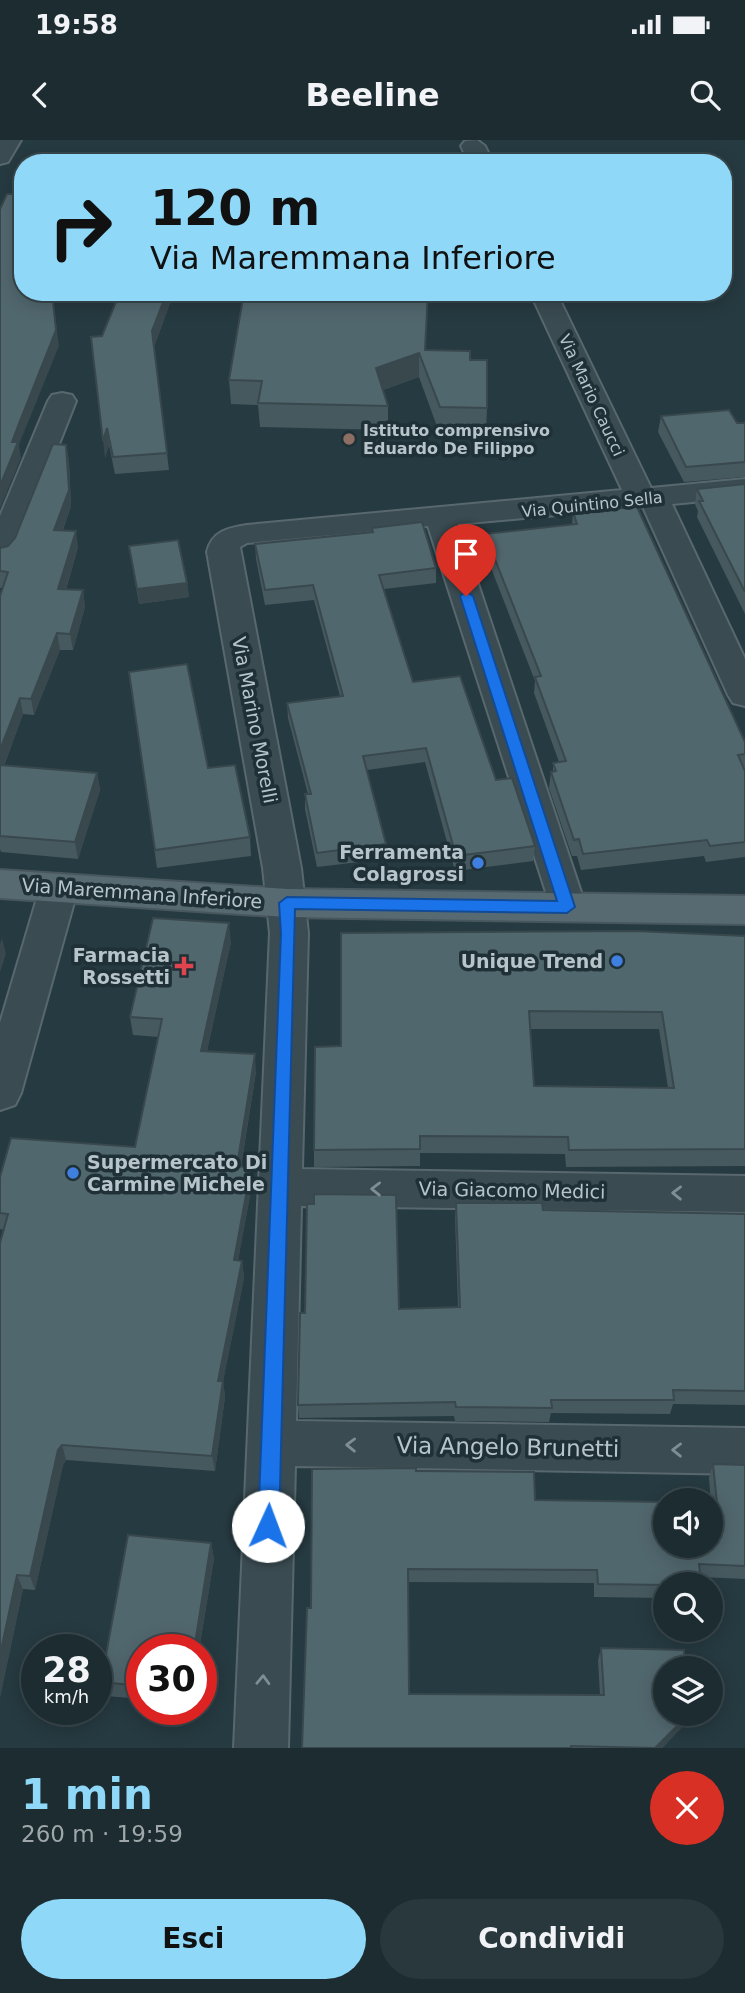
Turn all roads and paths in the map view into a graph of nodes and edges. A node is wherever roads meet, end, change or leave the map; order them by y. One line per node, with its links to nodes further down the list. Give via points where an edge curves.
1 (9, 140): 2 (street)
2 (0, 157)
3 (548, 301): 6 (street, Via Mario Caucci)
4 (62, 401): 9 (street)
5 (745, 488): 6 (street, Via Quintino Sella)
6 (647, 498): 7 (street, Via Quintino Sella); 10 (street, Via Mario Caucci)
7 (441, 519): 8 (street, Via Quintino Sella); 14 (street)
8 (230, 539): 13 (street, Via Marino Morelli, via 223,552)
9 (0, 554)
10 (745, 695)
11 (0, 884): 12 (main road, Via Maremmana Inferiore)
12 (58, 888): 13 (main road, Via Maremmana Inferiore); 16 (street)
13 (287, 903): 14 (main road, Via Maremmana Inferiore); 17 (street, Via Marino Morelli)
14 (567, 907): 15 (main road, Via Maremmana Inferiore)
15 (745, 910)
16 (0, 1093)
17 (280, 1187): 18 (street, Via Giacomo Medici, one-way to 17); 19 (street, Via Marino Morelli)
18 (745, 1194)
19 (271, 1443): 20 (street, Via Angelo Brunetti, one-way to 19); 21 (street, Via Marino Morelli, one-way to 19)
20 (745, 1451)
21 (261, 1748)

